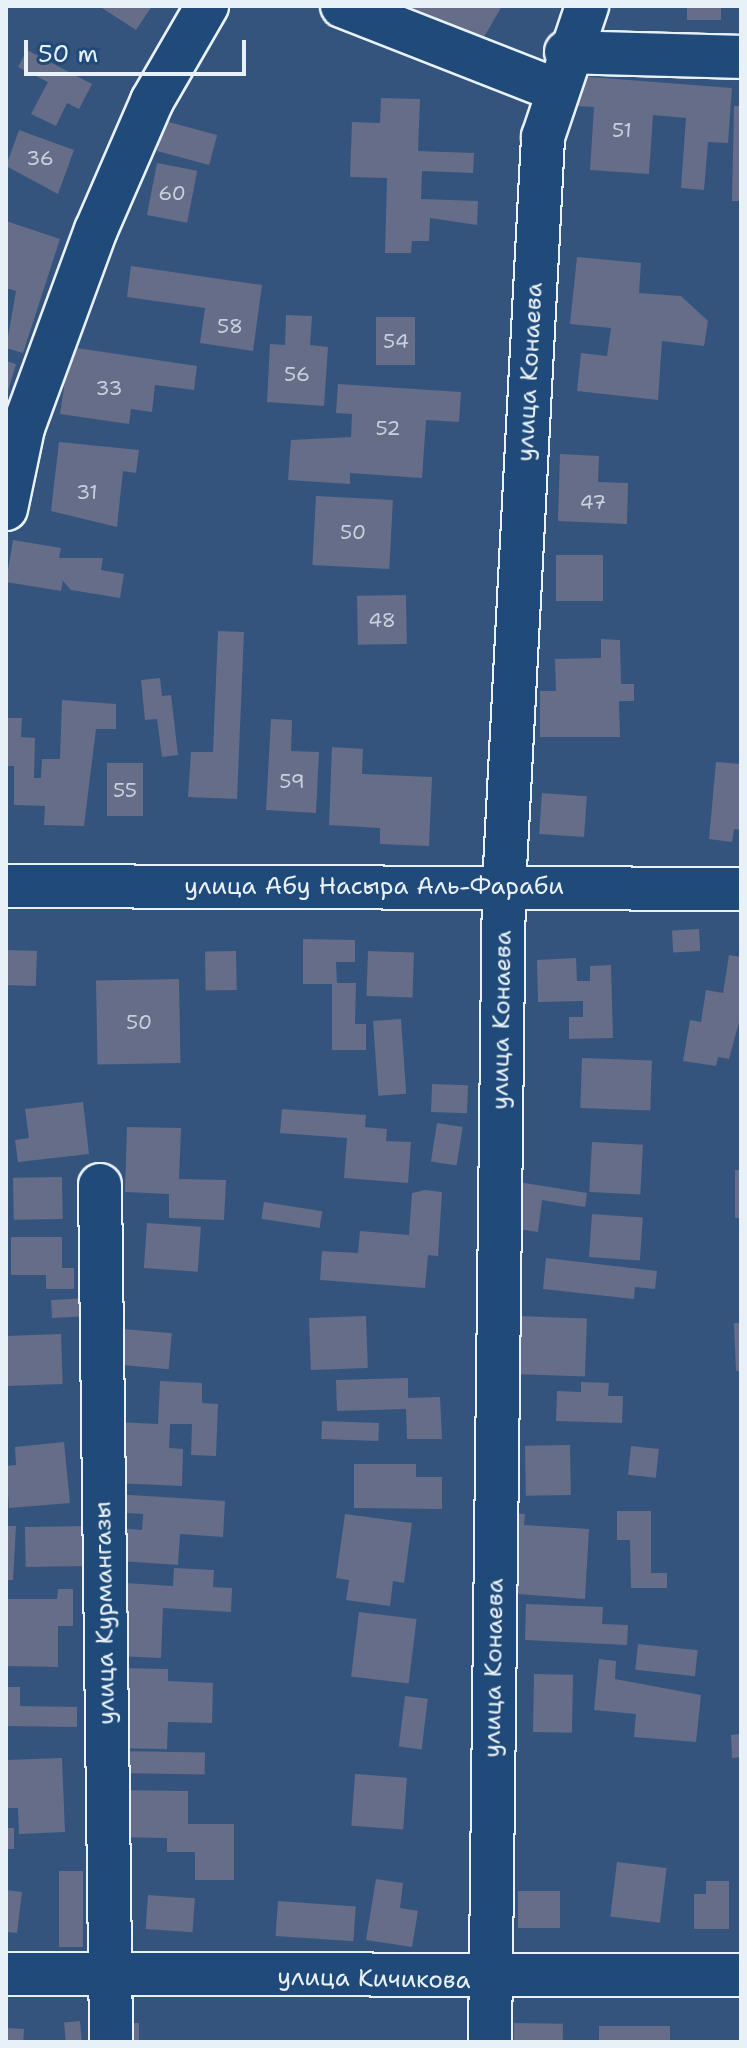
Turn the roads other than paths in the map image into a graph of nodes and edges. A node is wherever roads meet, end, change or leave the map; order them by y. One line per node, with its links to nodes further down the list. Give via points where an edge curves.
1 (207, 6): 6 (street, via 152,101 96,230 23,428)
2 (342, 6): 5 (street)
3 (587, 6): 5 (street, улица Конаева)
4 (741, 57): 5 (street)
5 (561, 71): 8 (street, улица Конаева, via 543,137)
6 (6, 509)
7 (6, 886): 8 (street, улица Абу Насыра Аль-Фараби)
8 (504, 887): 9 (street, улица Абу Насыра Аль-Фараби); 14 (street, улица Конаева)
9 (741, 889)
10 (100, 1185): 13 (street, улица Курмангазы)
11 (6, 1974): 13 (street, улица Кичикова)
12 (741, 1975): 14 (street, улица Кичикова)
13 (109, 1976): 14 (street, улица Кичикова); 15 (street, улица Курмангазы)
14 (490, 1980): 16 (street, улица Конаева)
15 (111, 2042)
16 (490, 2042)

